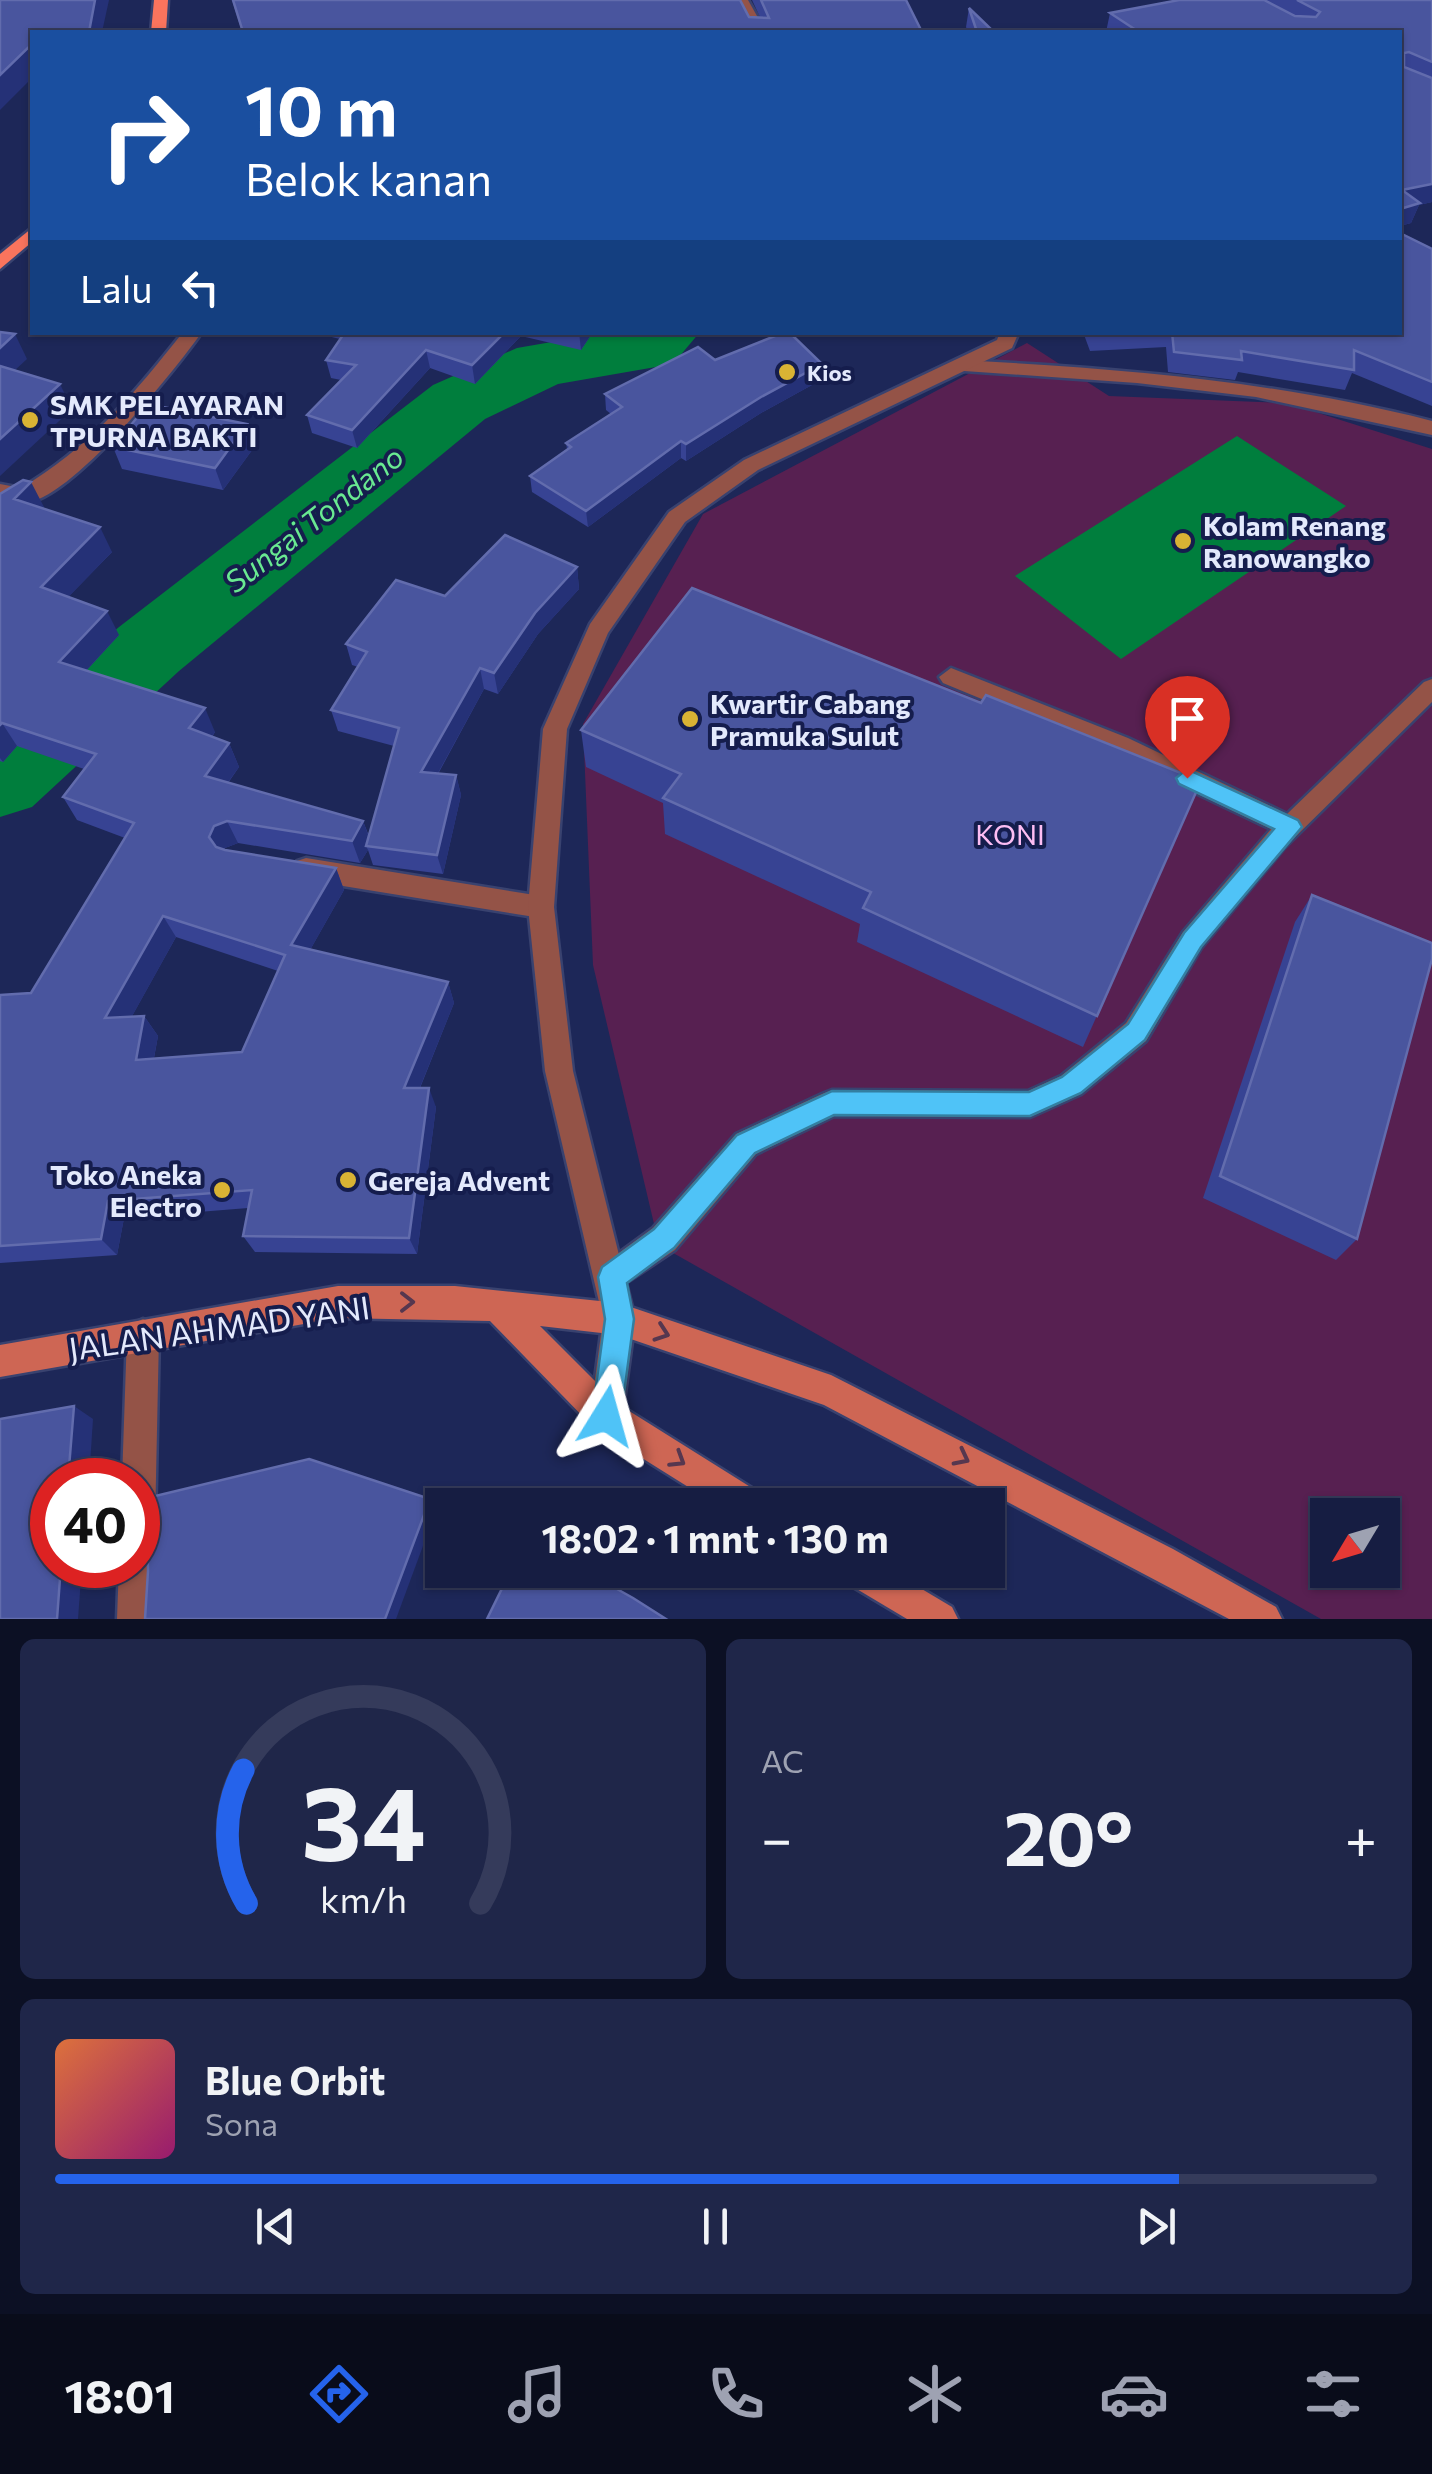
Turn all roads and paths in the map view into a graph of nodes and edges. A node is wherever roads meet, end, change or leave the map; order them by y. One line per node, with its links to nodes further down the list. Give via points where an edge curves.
1 (161, 0): 3 (main road)
2 (741, 0): 4 (street)
3 (159, 30)
4 (758, 30)
5 (30, 235): 6 (main road)
6 (0, 264)
7 (191, 335): 12 (street, via 128,414 58,476)
8 (1009, 335): 9 (street, via 1005,344)
9 (957, 366): 10 (street, via 1197,383); 18 (street, via 751,465 677,517 598,630 556,728)
10 (1432, 428)
11 (0, 491): 12 (street)
12 (24, 496): 13 (street)
13 (0, 517)
14 (951, 677): 16 (street, via 1119,745)
15 (1432, 688): 16 (street)
16 (1290, 827): 19 (street, via 1192,940 1136,1032 1072,1085 1030,1104 832,1103 746,1144 664,1239)
17 (275, 864): 18 (street)
18 (540, 907): 19 (street, via 559,1071)
19 (612, 1277): 21 (street)
20 (498, 1307): 21 (main road, JALAN AHMAD YANI); 22 (main road, JALAN AHMAD YANI, one-way to 20, via 338,1302); 24 (main road)
21 (619, 1319): 24 (street); 29 (main road, JALAN AHMAD YANI, one-way to 29, via 831,1391)
22 (143, 1335): 23 (main road, JALAN AHMAD YANI); 27 (street)
23 (0, 1361)
24 (606, 1416): 25 (main road, one-way to 25)
25 (721, 1488)
26 (887, 1588): 28 (main road)
27 (135, 1619)
28 (940, 1619)
29 (1264, 1619)

